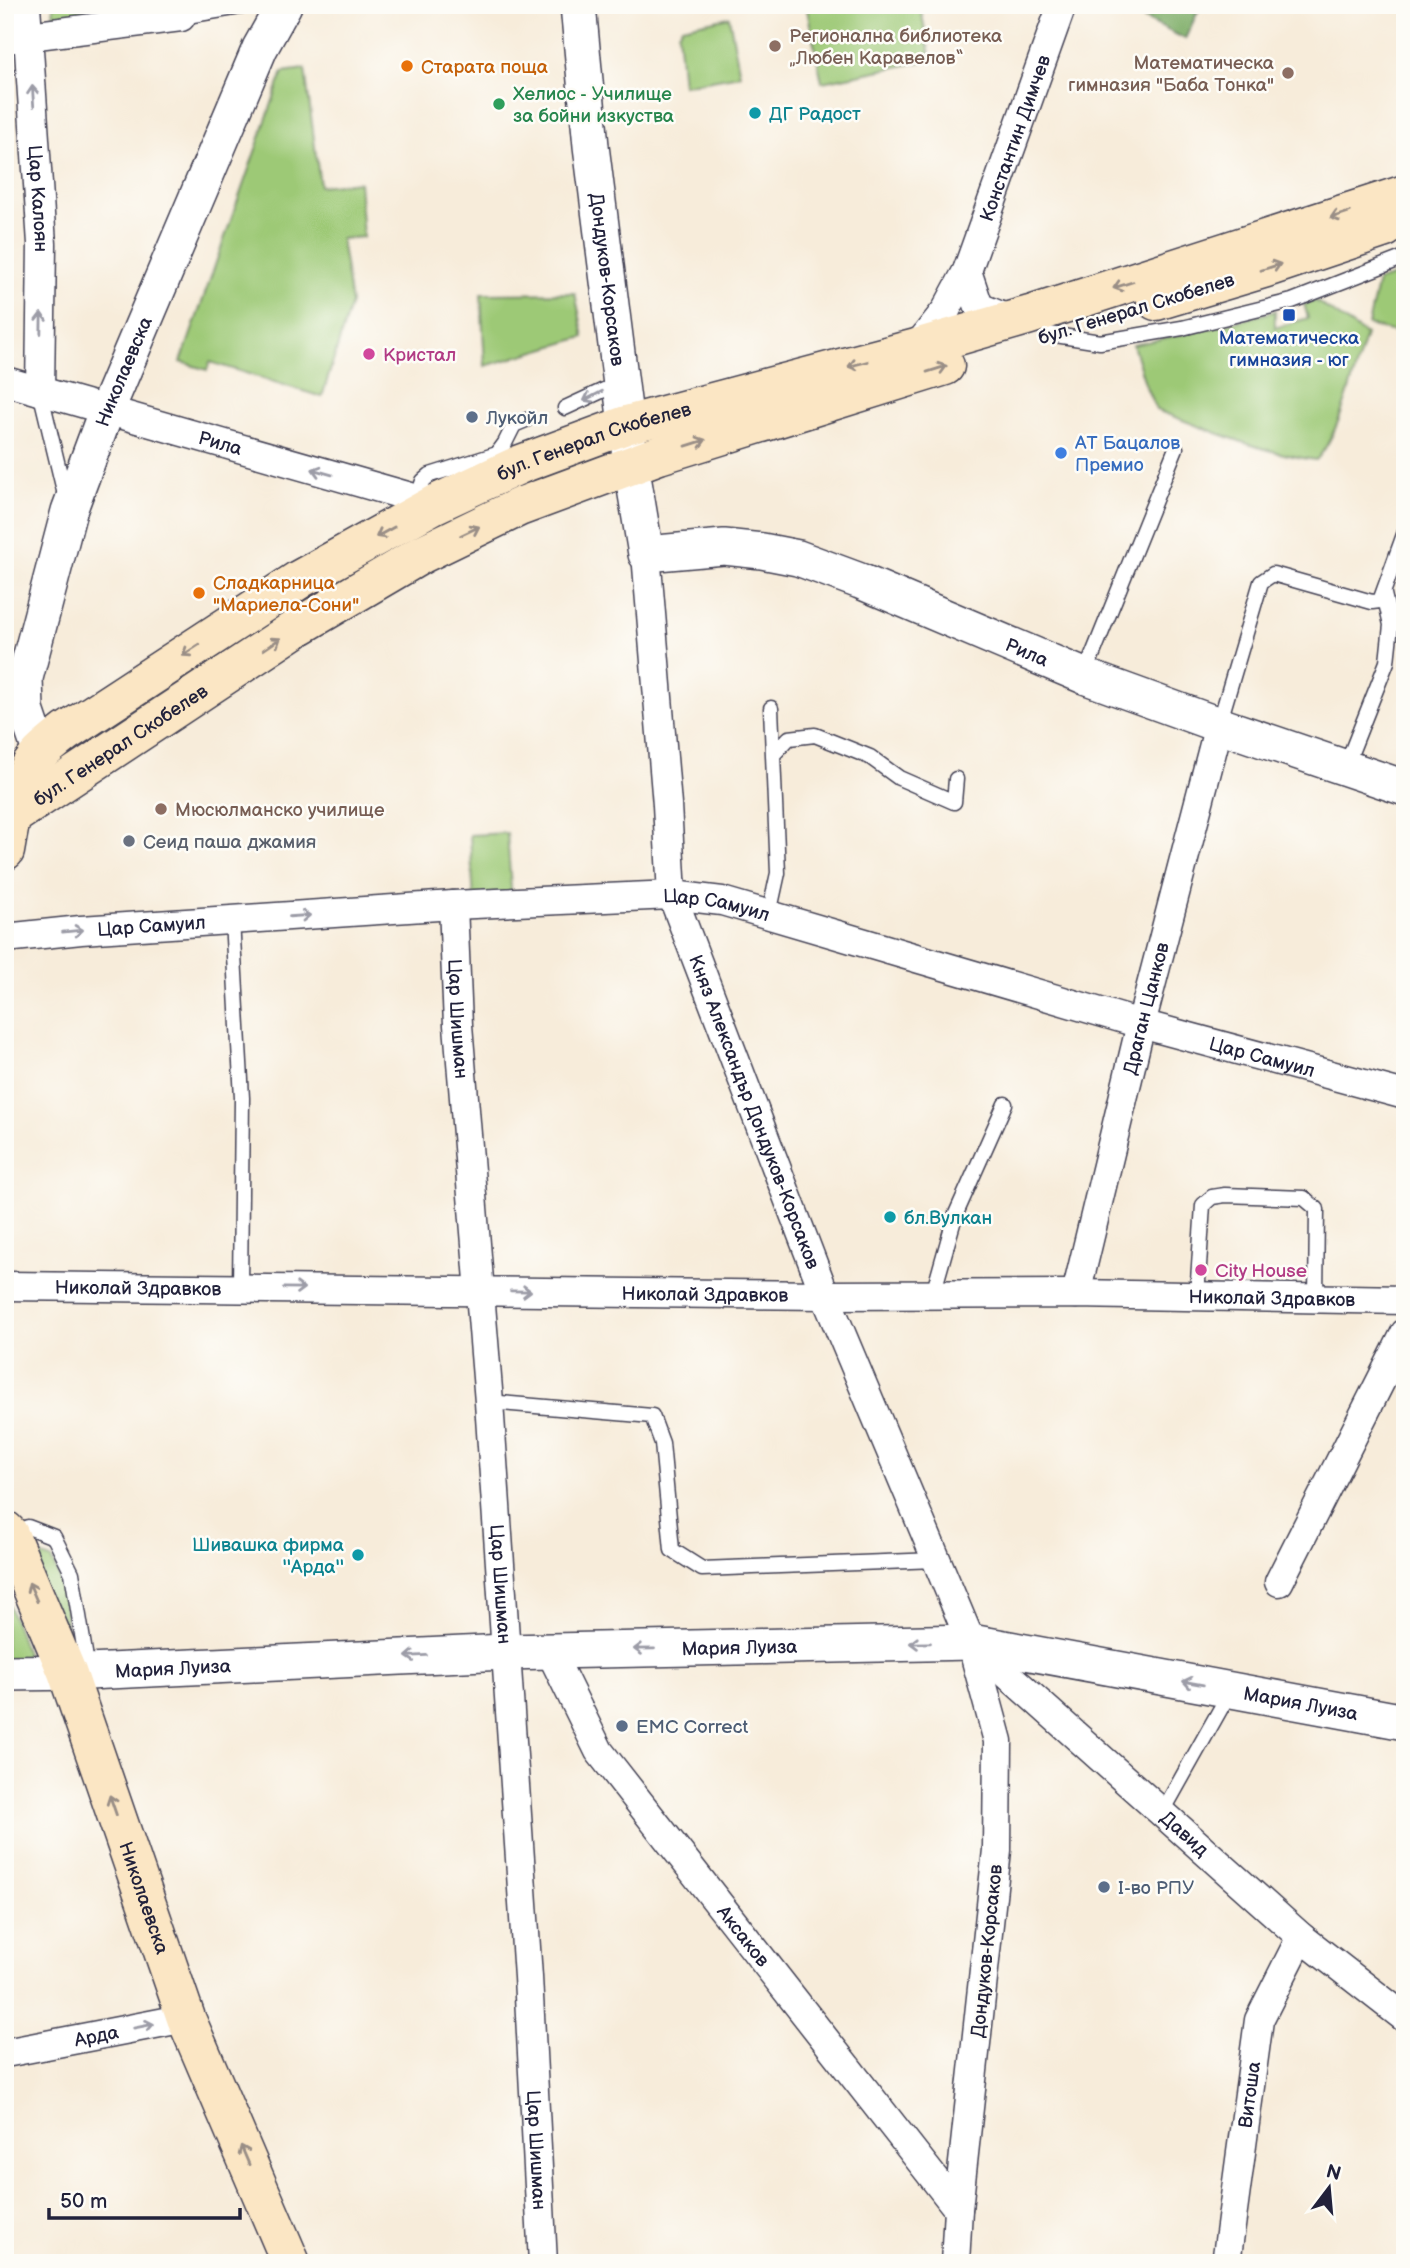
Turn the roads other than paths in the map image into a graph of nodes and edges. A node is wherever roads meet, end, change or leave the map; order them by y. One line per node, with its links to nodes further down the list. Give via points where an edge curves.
1 (26, 5): 7 (street, Цар Калоян)
2 (252, 5): 6 (lane)
3 (284, 5): 19 (street, Николаевска, via 260,48)
4 (579, 5): 16 (street, Дондуков-Корсаков, via 591,146)
5 (1062, 5): 11 (street, Константин Димчев)
6 (181, 17): 7 (street)
7 (17, 37): 17 (street, Цар Калоян, one-way to 7, via 42,244)
8 (1405, 194): 12 (main road, бул. Генерал Скобелев, one-way to 12)
9 (1405, 221): 13 (main road, бул. Генерал Скобелев, one-way to 9)
10 (1405, 257): 13 (lane, via 1292,301 1182,328 1100,342)
11 (967, 271): 12 (street, via 979,307); 14 (street, Константин Димчев, via 946,310)
12 (1011, 320): 14 (main road, бул. Генерал Скобелев)
13 (1049, 334): 23 (main road, бул. Генерал Скобелев, one-way to 13)
14 (916, 348): 21 (main road, бул. Генерал Скобелев, one-way to 21)
15 (5, 381): 17 (street, Рила)
16 (621, 382): 18 (lane, one-way to 18); 21 (street, Дондуков-Корсаков)
17 (40, 391): 19 (street, Рила); 25 (lane)
18 (565, 408)
19 (107, 409): 24 (street, Рила, one-way to 19); 25 (street, Николаевска)
20 (526, 420): 24 (lane, via 514,425 497,454 430,475 423,481)
21 (626, 425): 23 (street, Дондуков-Корсаков); 24 (main road, бул. Генерал Скобелев)
22 (1176, 448): 29 (lane)
23 (631, 464): 27 (street, Дондуков-Корсаков); 37 (main road, бул. Генерал Скобелев, one-way to 23, via 298,627 422,554 519,507)
24 (426, 502): 32 (main road, бул. Генерал Скобелев, one-way to 32, via 66,732)
25 (69, 512): 32 (street, Николаевска, via 25,678 26,710)
26 (1405, 532): 28 (lane)
27 (646, 554): 29 (street, Рила, via 724,547 798,558); 38 (street, Княз Александър Дондуков-Корсаков)
28 (1384, 594): 31 (lane, via 1380,601 1372,602 1273,574 1266,577); 34 (lane, via 1391,625 1387,662)
29 (1084, 676): 31 (street, Рила)
30 (771, 708): 33 (lane)
31 (1219, 725): 34 (street, Рила); 43 (street, Драган Цанков)
32 (41, 754): 37 (main road, бул. Генерал Скобелев, via 24,777)
33 (773, 755): 35 (lane, via 789,738 815,735 870,757 899,778 954,802); 40 (lane, via 778,873)
34 (1345, 768): 36 (street, Рила)
35 (956, 779)
36 (1405, 788)
37 (8, 834)
38 (672, 895): 39 (street, Цар Самуил); 40 (street, Цар Самуил, via 722,901); 51 (street, Княз Александър Дондуков-Корсаков)
39 (453, 905): 41 (street, Цар Самуил, one-way to 39); 48 (street, Цар Шишман)
40 (769, 914): 43 (street, Цар Самуил)
41 (232, 920): 42 (street, Цар Самуил, one-way to 41); 47 (lane, via 242,1098)
42 (5, 938)
43 (1141, 1024): 44 (street, Цар Самуил); 50 (street, Драган Цанков)
44 (1405, 1096)
45 (1005, 1104): 49 (lane, via 955,1216)
46 (5, 1286): 47 (street, Николай Здравков)
47 (240, 1288): 48 (street, Николай Здравков, one-way to 48)
48 (480, 1290): 51 (street, Николай Здравков, one-way to 51); 56 (street, Цар Шишман)
49 (933, 1294): 50 (street, Николай Здравков); 51 (street, Николай Здравков)
50 (1076, 1294): 52 (street, Николай Здравков)
51 (825, 1295): 58 (street, Княз Александър Дондуков-Корсаков)
52 (1197, 1296): 53 (street, Николай Здравков); 53 (lane, via 1203,1205 1225,1195 1304,1198 1317,1209)
53 (1316, 1299): 54 (street, Николай Здравков)
54 (1405, 1300)
55 (1405, 1332): 59 (street)
56 (489, 1402): 58 (lane, via 652,1416 662,1443 672,1550 702,1569); 62 (street, Цар Шишман)
57 (7, 1532): 63 (main road, Николаевска)
58 (936, 1560): 60 (street, Княз Александър Дондуков-Корсаков)
59 (1279, 1582)
60 (971, 1642): 61 (street, Мария Луиза, one-way to 61); 65 (street, Мария Луиза, one-way to 60); 67 (street, Давид); 72 (street, Дондуков-Корсаков, via 998,1741 997,1850)
61 (550, 1651): 62 (street, Мария Луиза); 72 (street, Аксаков, via 599,1751)
62 (505, 1652): 63 (street, Мария Луиза, one-way to 63); 74 (street, Цар Шишман)
63 (78, 1672): 64 (street, Мария Луиза); 69 (main road, Николаевска, one-way to 63)
64 (5, 1673)
65 (1231, 1690): 66 (street, Мария Луиза); 67 (lane)
66 (1405, 1722)
67 (1162, 1813): 68 (street, Давид)
68 (1301, 1937): 70 (street, Давид); 76 (street, Витоша, via 1259,2020)
69 (186, 2018): 71 (street, Арда, one-way to 69); 73 (main road, Николаевска, one-way to 69)
70 (1405, 2018)
71 (5, 2053)
72 (958, 2209): 75 (street, Дондуков-Корсаков)
73 (291, 2263)
74 (543, 2263)
75 (955, 2263)
76 (1226, 2263)

